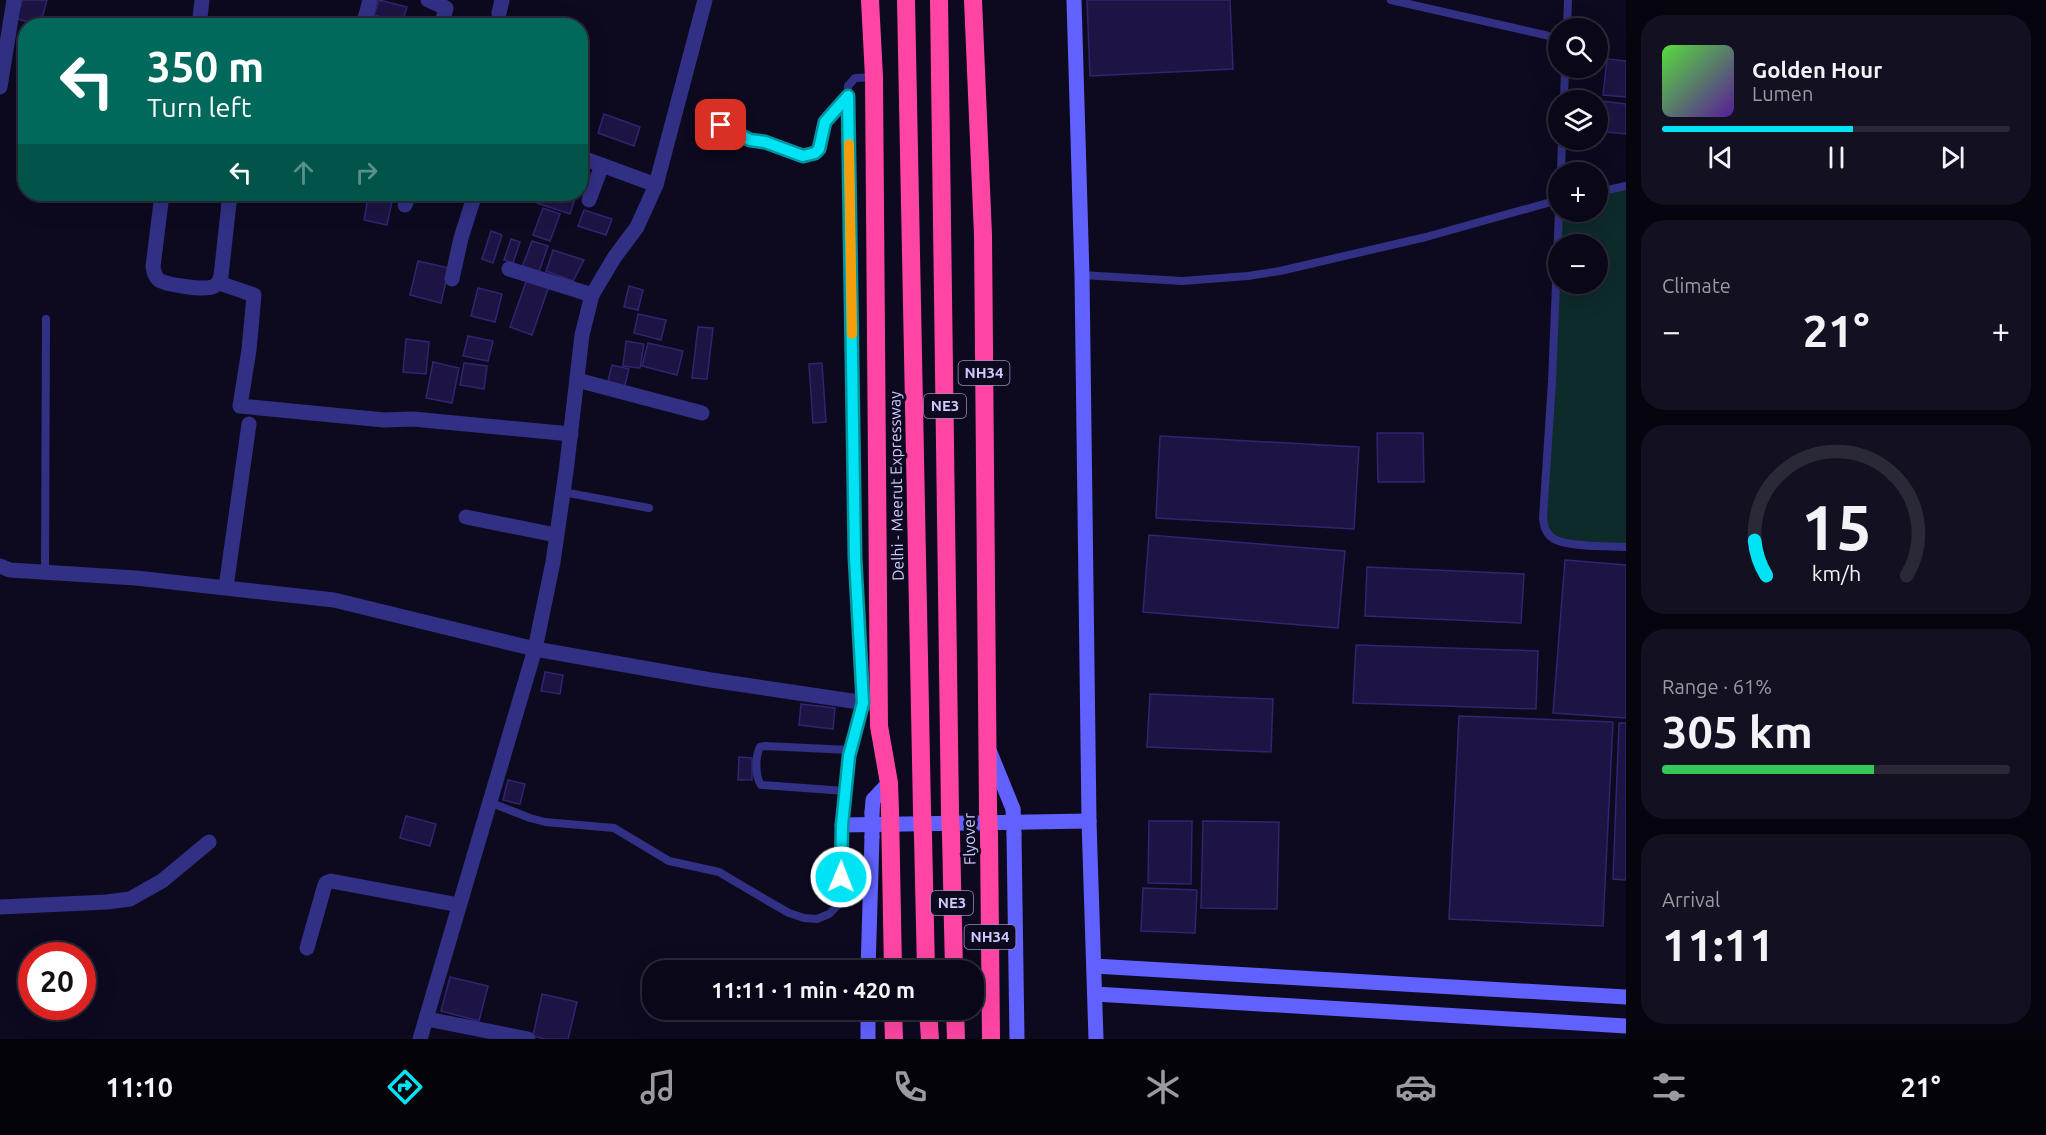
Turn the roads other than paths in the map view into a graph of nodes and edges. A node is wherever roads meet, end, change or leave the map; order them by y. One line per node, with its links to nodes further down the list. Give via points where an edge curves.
1 (14, 0): 19 (street)
2 (202, 0): 13 (street)
3 (370, 0): 14 (street)
4 (428, 0): 15 (street, via 446,8)
5 (705, 0): 24 (street)
6 (870, 0): 18 (highway)
7 (906, 0): 66 (highway, Delhi - Meerut Expressway / NE3, bridge)
8 (939, 0): 67 (highway, NE3, bridge)
9 (973, 0): 53 (highway, NH34, via 983,235)
10 (1074, 0): 34 (main road)
11 (1391, 0): 17 (lane)
12 (1568, 0): 16 (lane)
13 (201, 18)
14 (365, 18)
15 (443, 18)
16 (1567, 18)
17 (1548, 36)
18 (874, 77): 20 (lane, via 850,81); 52 (highway)
19 (0, 87)
20 (848, 96): 21 (lane, via 825,122 819,149 803,156 750,140); 52 (lane, via 855,553)
21 (721, 125)
22 (588, 160): 23 (street)
23 (602, 165): 24 (street); 27 (street)
24 (656, 185): 37 (street, via 637,227)
25 (1626, 186): 26 (lane)
26 (1608, 190)
27 (589, 200)
28 (161, 201): 36 (street, via 155,276 171,285 208,288)
29 (229, 201): 36 (street)
30 (473, 201): 35 (street)
31 (1548, 203): 34 (lane, via 1280,272 1182,281)
32 (1559, 222): 47 (lane, via 1545,530 1564,543)
33 (509, 269): 37 (street)
34 (1082, 275): 58 (main road)
35 (452, 279)
36 (219, 283): 42 (street, via 254,295 240,406)
37 (592, 295): 39 (street)
38 (46, 319): 49 (lane)
39 (577, 380): 40 (street); 42 (street)
40 (702, 413)
41 (249, 424): 50 (street)
42 (571, 434): 43 (street)
43 (563, 492): 44 (lane); 46 (street)
44 (649, 508)
45 (466, 517): 46 (street)
46 (556, 535): 51 (street)
47 (1626, 547)
48 (0, 566): 49 (street)
49 (45, 573): 50 (street)
50 (226, 587): 51 (street, via 334,600)
51 (535, 649): 52 (street); 56 (street)
52 (871, 704): 54 (lane); 57 (highway, via 889,783)
53 (988, 747): 83 (highway, Flyover / NH34, bridge); 84 (main road, bridge, via 1013,809)
54 (850, 750): 55 (lane); 55 (lane, via 765,746 758,752 757,776 761,785)
55 (846, 791): 59 (lane)
56 (489, 802): 59 (lane, via 545,822 614,828 669,861 718,872 775,905 804,918 817,919 838,905); 61 (street)
57 (881, 812): 64 (main road, bridge, via 872,837); 65 (highway, bridge)
58 (1089, 821): 59 (main road); 68 (main road)
59 (842, 825)
60 (209, 842): 62 (street, via 162,881 130,898)
61 (459, 904): 63 (street, via 331,881 324,888); 71 (street)
62 (0, 907)
63 (307, 948)
64 (868, 960)
65 (891, 960)
66 (926, 960)
67 (954, 960)
68 (1094, 966): 69 (main road); 70 (main road)
69 (1095, 994): 76 (main road); 85 (main road)
70 (1626, 997)
71 (427, 1019): 77 (street); 78 (street)
72 (868, 1020): 79 (main road)
73 (893, 1020): 80 (highway)
74 (929, 1020): 81 (highway)
75 (955, 1020): 82 (highway)
76 (1626, 1026)
77 (420, 1039)
78 (528, 1039)
79 (868, 1039)
80 (894, 1039)
81 (930, 1039)
82 (956, 1039)
83 (991, 1039)
84 (1017, 1039)
85 (1096, 1039)

